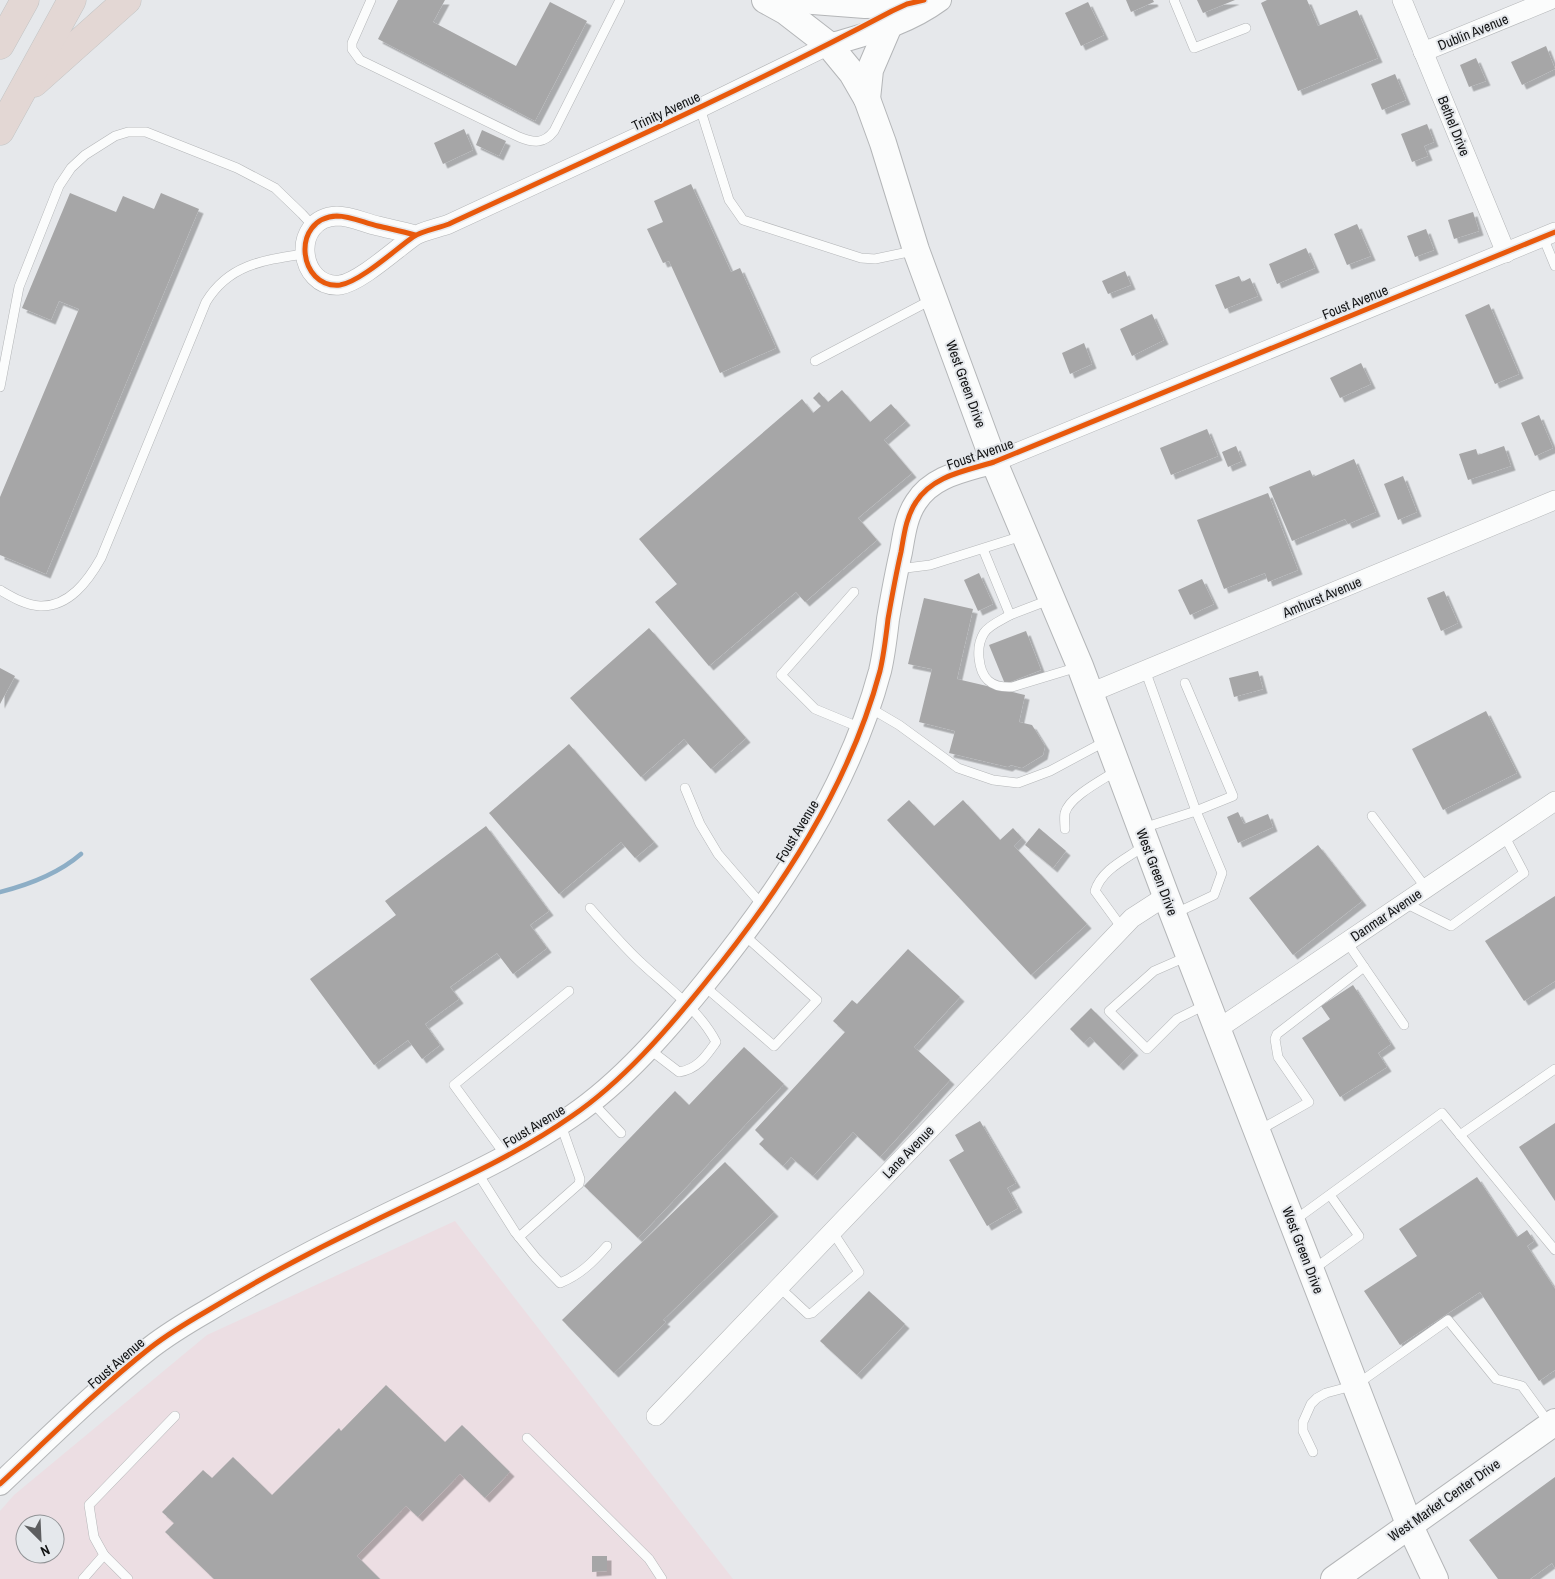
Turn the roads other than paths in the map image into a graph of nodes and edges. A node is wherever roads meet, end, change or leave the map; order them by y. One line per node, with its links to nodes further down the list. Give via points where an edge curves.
1 (5, 0): 14 (highway)
2 (25, 0): 17 (highway)
3 (72, 0): 20 (highway)
4 (127, 0): 20 (highway)
5 (371, 0): 6 (lane, via 352,43 352,49 360,60 519,137 536,142 549,137 554,131)
6 (620, 0)
7 (765, 0): 18 (main road, West Green Drive)
8 (800, 0): 13 (main road, via 865,5)
9 (940, 0): 15 (street, Trinity Avenue, via 923,13)
10 (1174, 0): 16 (lane, via 1194,48)
11 (1402, 0): 19 (street, Bethel Drive)
12 (1550, 0): 19 (street, Dublin Avenue)
13 (915, 2): 18 (street, Trinity Avenue)
14 (0, 20)
15 (888, 28): 18 (street, Trinity Avenue); 21 (main road, via 870,70)
16 (1246, 28)
17 (0, 45)
18 (830, 45): 21 (main road, West Green Drive); 22 (street, Trinity Avenue); 24 (main road, West Green Drive, via 841,81 875,145)
19 (1424, 52): 29 (street, Bethel Drive)
20 (18, 98): 23 (highway)
21 (867, 99): 24 (main road, West Green Drive)
22 (700, 108): 26 (street, Trinity Avenue, via 449,224); 28 (lane, via 729,200 743,220 861,258 875,259)
23 (0, 131)
24 (889, 162): 28 (main road, West Green Drive)
25 (314, 227): 26 (street, via 338,216); 30 (street, via 305,240); 34 (lane, via 275,188 237,168 146,132 115,136 85,155 59,186 19,287)
26 (415, 235): 30 (street, Trinity Avenue, via 362,274 340,284 322,281 314,275)
27 (1549, 235): 29 (street, Foust Avenue); 31 (lane)
28 (916, 250): 32 (main road, West Green Drive)
29 (1506, 252): 35 (street, Foust Avenue)
30 (305, 254): 40 (lane, via 264,261 232,273 213,290 101,558 87,581 70,596 50,605 24,602)
31 (1555, 266)
32 (934, 299): 33 (lane); 35 (main road, West Green Drive)
33 (815, 361)
34 (0, 387)
35 (994, 462): 37 (main road, West Green Drive); 39 (street, Foust Avenue, via 939,480 923,492 907,522)
36 (1555, 500): 45 (street, Amhurst Avenue)
37 (1025, 535): 38 (lane); 42 (main road, West Green Drive)
38 (983, 549): 39 (lane, via 930,565); 43 (lane)
39 (898, 569): 48 (street, Foust Avenue, via 880,669)
40 (0, 590)
41 (854, 592): 48 (lane, via 782,675 815,709)
42 (1052, 599): 43 (lane); 44 (main road, West Green Drive)
43 (1010, 615): 44 (lane, via 985,631 978,646 980,670 990,682 1012,687)
44 (1080, 666): 47 (main road, West Green Drive)
45 (1145, 670): 47 (street, Amhurst Avenue); 53 (lane)
46 (1185, 683): 53 (lane, via 1233,796)
47 (1090, 693): 49 (main road, West Green Drive)
48 (864, 717): 49 (lane, via 899,725 958,768 993,780 1018,783 1050,771); 61 (street, Foust Avenue, via 832,796)
49 (1107, 740): 50 (main road, West Green Drive)
50 (1118, 770): 55 (lane, via 1072,802 1066,812); 57 (main road, West Green Drive)
51 (685, 788): 61 (lane, via 700,824 718,854)
52 (1555, 801): 56 (street, Danmar Avenue)
53 (1196, 810): 57 (lane); 60 (lane, via 1222,872 1214,896)
54 (1372, 816): 58 (lane)
55 (1065, 829)
56 (1504, 835): 58 (street, Danmar Avenue); 59 (lane, via 1524,873 1451,926)
57 (1144, 837): 60 (main road, West Green Drive); 63 (lane, via 1103,875 1094,891)
58 (1426, 888): 59 (street, Danmar Avenue)
59 (1404, 903): 65 (street, Danmar Avenue)
60 (1169, 905): 63 (street, Lane Avenue, via 1132,918); 66 (main road, West Green Drive)
61 (763, 906): 64 (street, Foust Avenue)
62 (590, 908): 71 (lane)
63 (1122, 928): 85 (street, Lane Avenue)
64 (743, 934): 68 (street, Foust Avenue); 68 (lane, via 817,1000 774,1046)
65 (1347, 942): 67 (lane); 73 (street, Danmar Avenue)
66 (1189, 955): 70 (main road, West Green Drive); 70 (lane, via 1154,971 1109,1012 1147,1049 1177,1019)
67 (1364, 967): 72 (lane); 78 (lane, via 1277,1034 1274,1039 1278,1057 1309,1102)
68 (703, 986): 71 (street, Foust Avenue)
69 (569, 991): 81 (lane, via 454,1085)
70 (1208, 1004): 73 (main road, West Green Drive)
71 (686, 1005): 74 (street, Foust Avenue); 74 (lane, via 709,1029 716,1042 701,1062 688,1071 680,1072)
72 (1404, 1025)
73 (1218, 1029): 78 (main road, West Green Drive)
74 (649, 1049): 76 (street, Foust Avenue)
75 (1555, 1069): 80 (lane)
76 (591, 1101): 77 (street, Foust Avenue); 79 (lane)
77 (561, 1124): 81 (street, Foust Avenue); 86 (lane, via 579,1184)
78 (1257, 1132): 84 (main road, West Green Drive)
79 (621, 1133)
80 (1460, 1135): 83 (lane, via 1442,1112); 88 (lane)
81 (506, 1156): 82 (street, Foust Avenue)
82 (477, 1172): 86 (lane); 97 (street, Foust Avenue, via 304,1257 208,1310 154,1345 110,1381)
83 (1330, 1195): 84 (lane); 89 (lane, via 1360,1236)
84 (1292, 1223): 89 (main road, West Green Drive)
85 (832, 1231): 90 (street, Lane Avenue); 90 (lane, via 858,1272 854,1278 808,1314)
86 (519, 1237): 87 (lane, via 560,1283 574,1278)
87 (607, 1246)
88 (1555, 1250)
89 (1311, 1271): 91 (main road, West Green Drive)
90 (779, 1287): 93 (street, Lane Avenue)
91 (1356, 1385): 94 (lane, via 1448,1320 1496,1379 1522,1386); 96 (lane, via 1326,1393 1311,1404 1305,1414 1303,1431); 98 (main road, West Green Drive)
92 (175, 1416): 99 (lane, via 88,1505 94,1537)
93 (656, 1416)
94 (1553, 1423): 98 (main road, West Market Center Drive)
95 (527, 1438): 102 (lane, via 649,1559)
96 (1313, 1452)
97 (0, 1484)
98 (1409, 1524): 103 (main road, West Market Center Drive); 104 (main road, West Green Drive)
99 (104, 1555): 100 (lane); 101 (lane)
100 (83, 1579)
101 (128, 1579)
102 (662, 1579)
103 (1334, 1579)
104 (1435, 1579)

